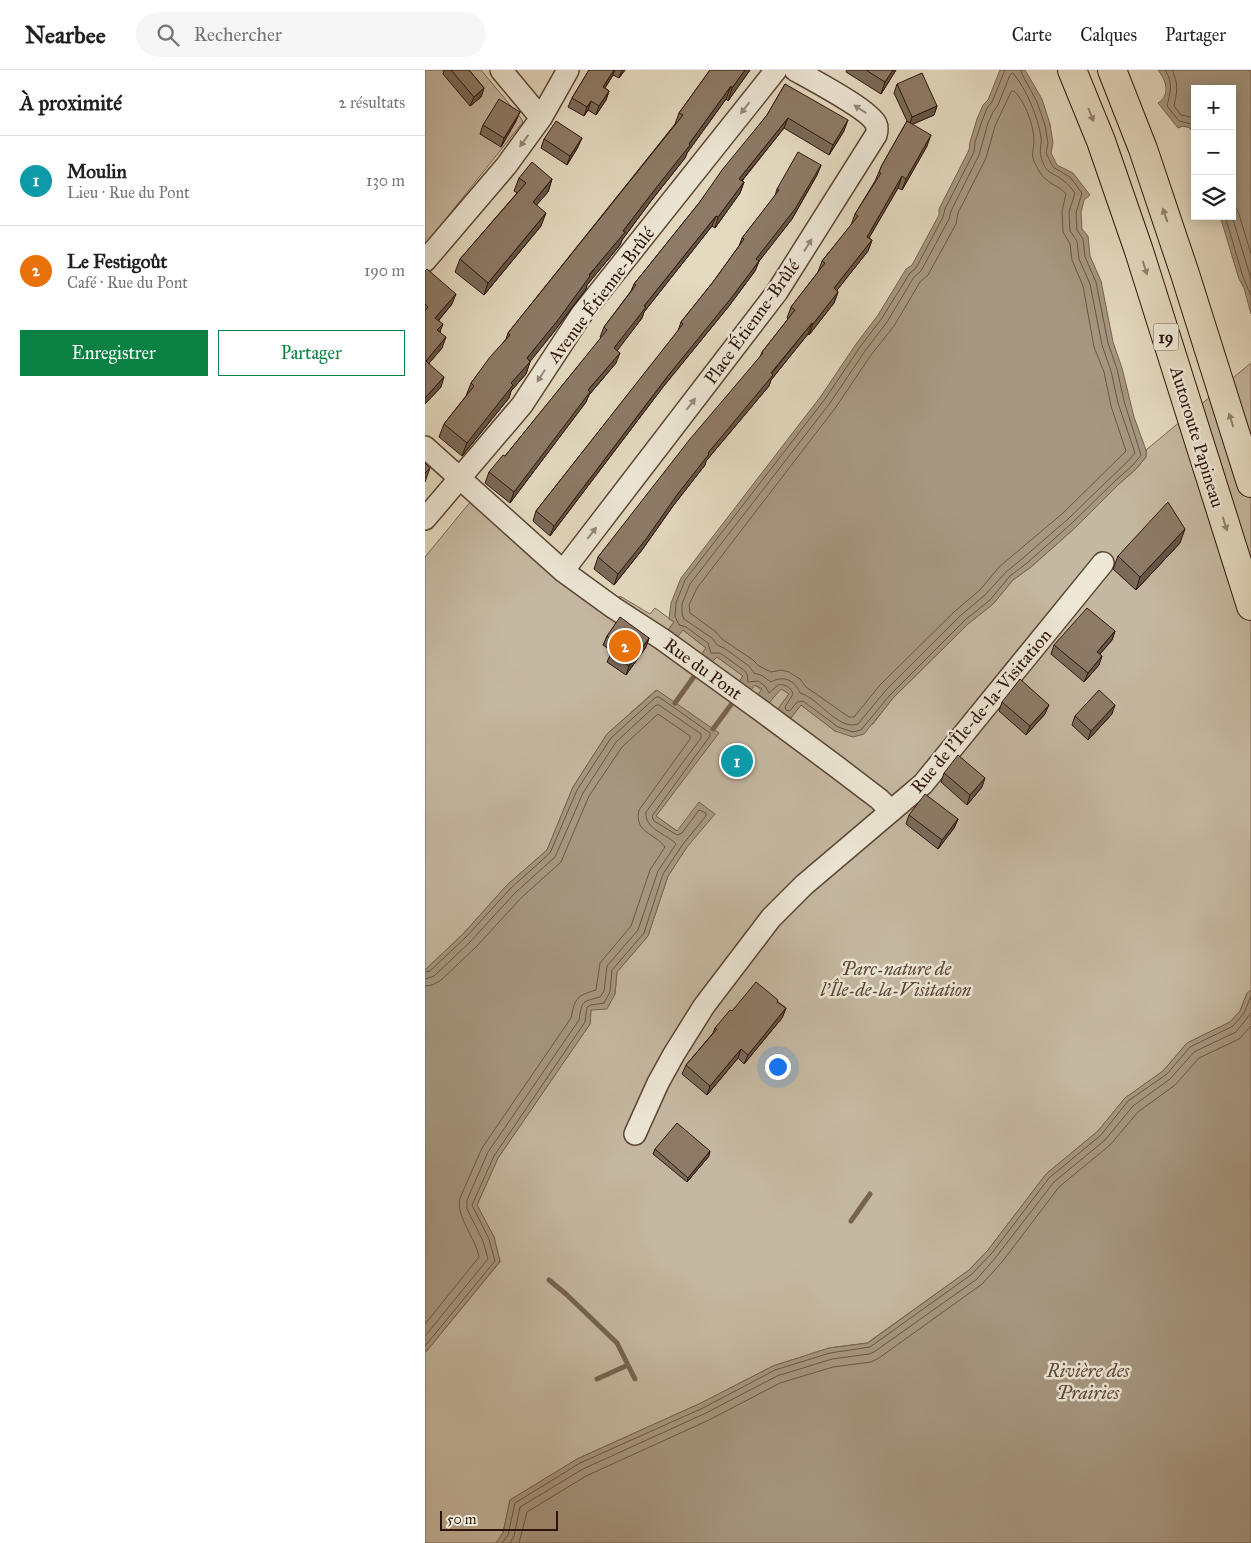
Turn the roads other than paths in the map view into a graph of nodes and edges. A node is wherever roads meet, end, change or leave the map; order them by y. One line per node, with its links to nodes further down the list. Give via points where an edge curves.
1 (501, 70): 7 (street)
2 (568, 70): 7 (street)
3 (776, 70): 10 (street, Avenue Étienne-Brûlé, one-way to 10, via 581,315 522,405)
4 (1073, 70): 15 (highway, Autoroute Papineau / 19, one-way to 15, via 1139,251)
5 (1112, 70): 11 (highway, Autoroute Papineau / 19, one-way to 5, via 1143,149)
6 (810, 73): 14 (street, Place Étienne-Brûlé, one-way to 6, via 777,292 876,135 877,127 872,118)
7 (541, 118): 8 (street, one-way to 8, via 506,166)
8 (425, 261)
9 (425, 447): 10 (street, Rue du Pont)
10 (459, 479): 12 (street, Avenue Étienne-Brûlé); 14 (street, Rue du Pont)
11 (1251, 483)
12 (425, 519)
13 (1103, 563): 16 (street, Rue de l'Île-de-la-Visitation, via 923,784)
14 (563, 571): 16 (street, Rue du Pont, via 786,729)
15 (1251, 606)
16 (891, 811): 17 (street, Rue de l'Île-de-la-Visitation, via 785,902 744,953 704,1006 674,1054)
17 (635, 1134)

